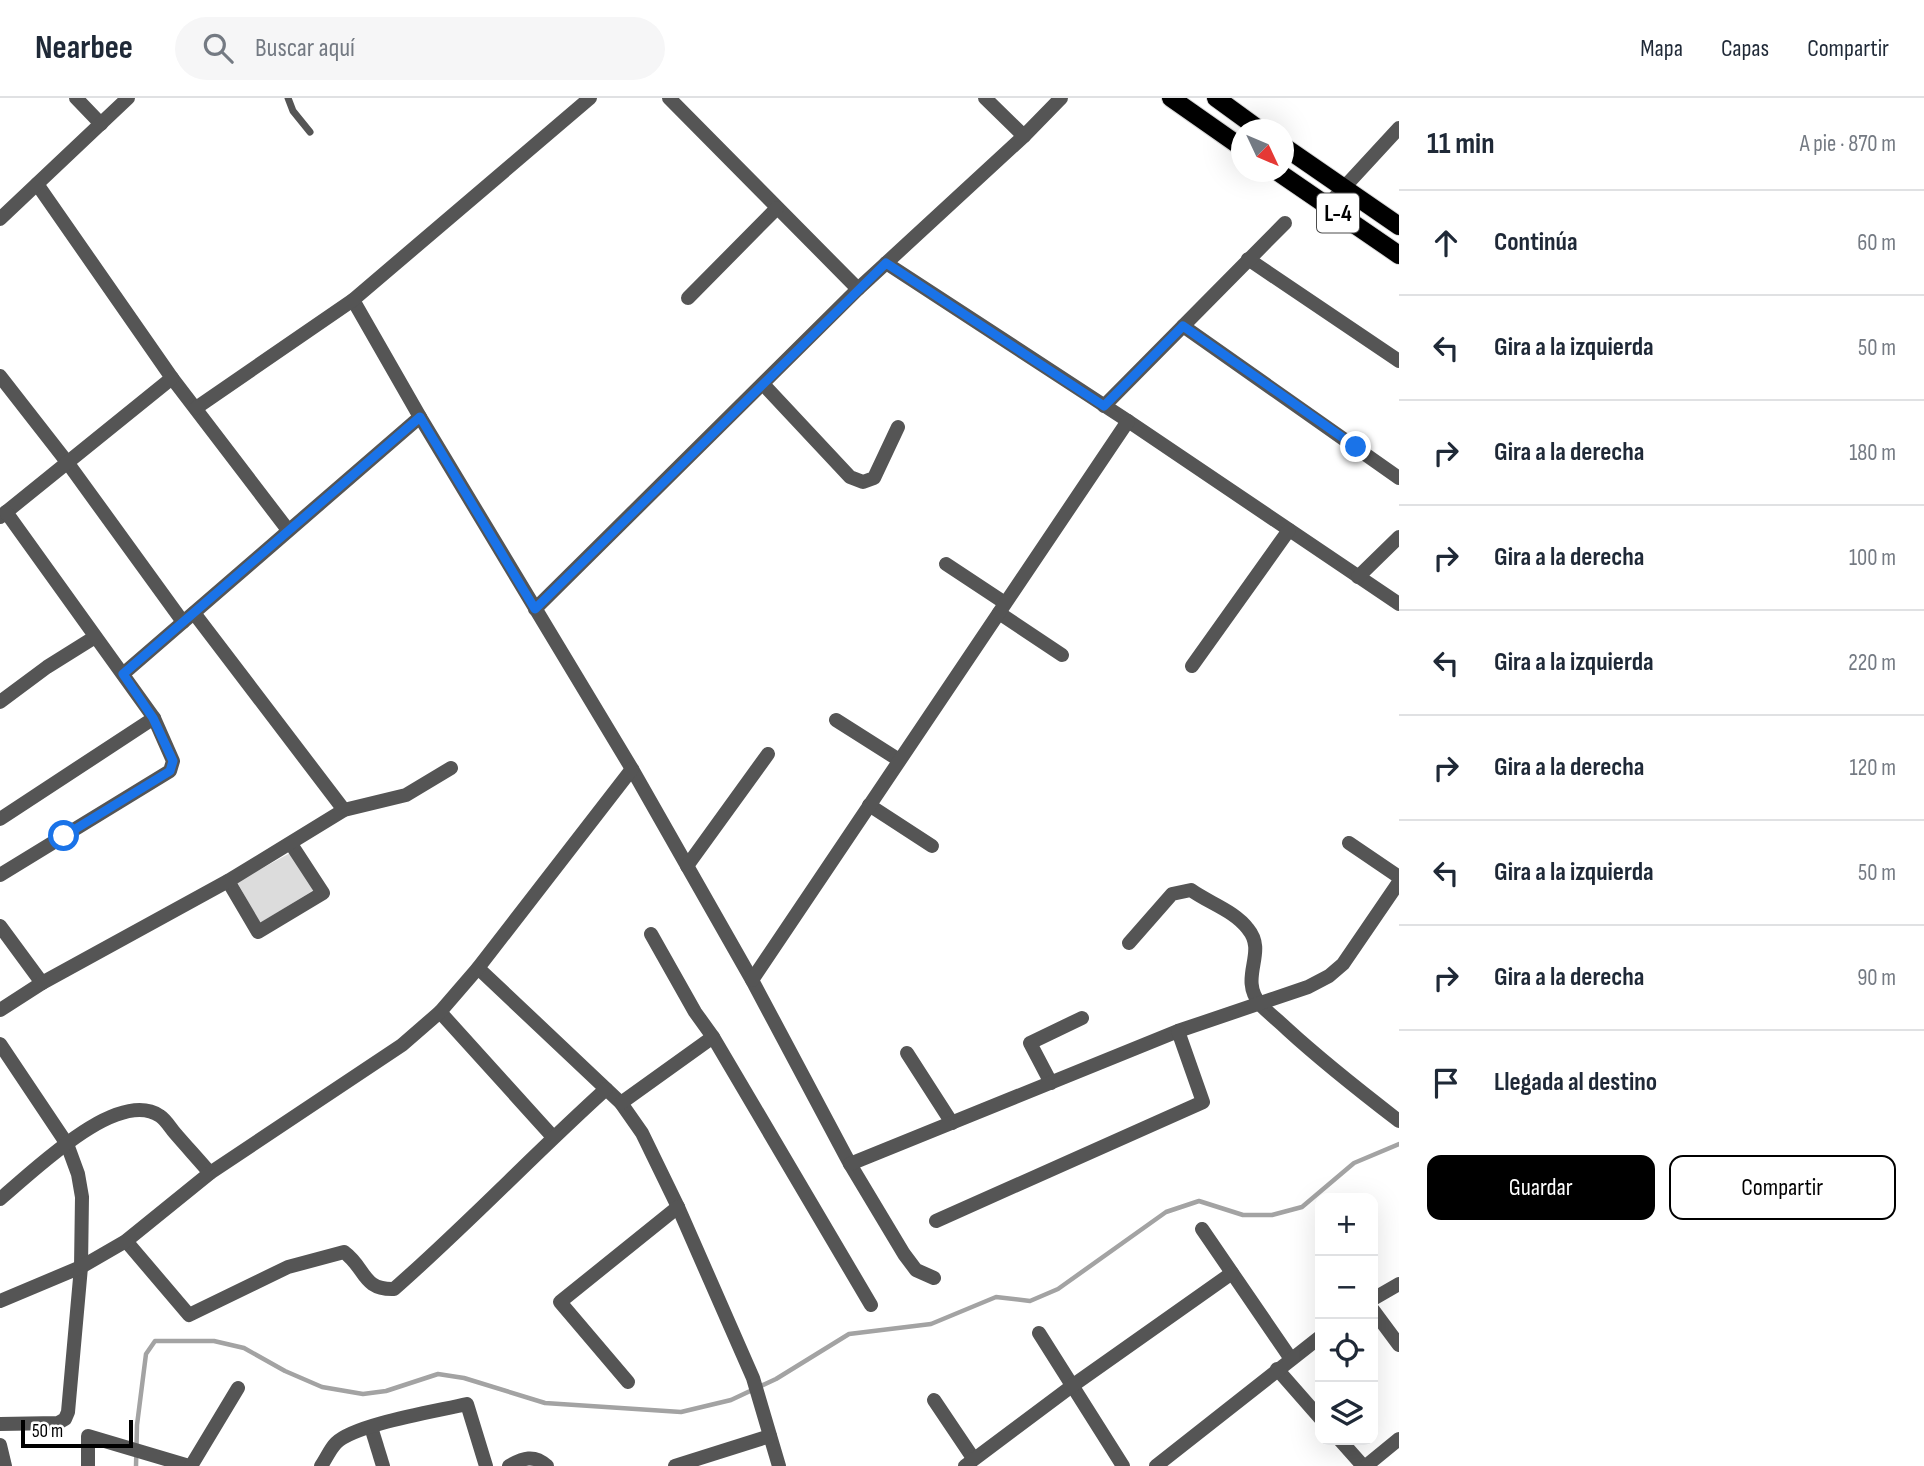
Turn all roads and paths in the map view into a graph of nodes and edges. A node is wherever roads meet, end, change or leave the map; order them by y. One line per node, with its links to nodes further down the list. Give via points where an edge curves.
1 (76, 98): 11 (street)
2 (128, 98): 11 (street)
3 (288, 98): 13 (lane)
4 (590, 98): 30 (street)
5 (669, 98): 21 (street)
6 (985, 98): 14 (street)
7 (1060, 98): 14 (street)
8 (1171, 98): 15 (main road)
9 (1216, 98): 10 (main road)
10 (1245, 119)
11 (101, 124): 18 (street)
12 (1399, 128): 19 (street)
13 (310, 132)
14 (1024, 136): 27 (street)
15 (1231, 139)
16 (1294, 154): 19 (main road, L-4)
17 (1293, 182): 20 (main road, L-4)
18 (37, 184): 22 (street); 34 (street)
19 (1344, 189): 20 (street); 24 (main road, L-4)
20 (1327, 205): 25 (main road, L-4)
21 (777, 208): 28 (street); 29 (street)
22 (0, 219)
23 (1285, 223): 26 (street)
24 (1399, 226)
25 (1399, 255)
26 (1248, 259): 31 (street); 32 (street)
27 (886, 263): 28 (street); 36 (street)
28 (858, 289): 35 (street)
29 (688, 298)
30 (353, 300): 37 (street); 38 (street)
31 (1183, 326): 36 (street); 42 (street)
32 (1399, 361)
33 (0, 376): 41 (street)
34 (172, 378): 37 (street); 41 (street)
35 (763, 384): 40 (street, via 850,477 863,482 874,478); 51 (street)
36 (1104, 406): 39 (street)
37 (196, 408): 44 (street)
38 (420, 417): 44 (street); 51 (street)
39 (1128, 421): 45 (street); 50 (street)
40 (898, 427)
41 (67, 462): 43 (street); 52 (street)
42 (1399, 478)
43 (3, 515): 53 (street)
44 (288, 530): 52 (street)
45 (1289, 530): 48 (street); 55 (street)
46 (1399, 537): 48 (street)
47 (946, 564): 50 (street)
48 (1358, 577): 49 (street)
49 (1399, 604)
50 (1002, 608): 54 (street); 61 (street)
51 (535, 609): 63 (street)
52 (188, 617): 56 (street); 65 (street)
53 (95, 637): 56 (street); 57 (street)
54 (1062, 655)
55 (1192, 666)
56 (123, 674): 58 (street)
57 (0, 702)
58 (153, 718): 66 (street); 71 (street, via 173,761 170,771)
59 (836, 720): 61 (street)
60 (768, 754): 70 (street)
61 (899, 760): 64 (street)
62 (451, 768): 65 (street, via 406,795)
63 (632, 769): 70 (street); 78 (street)
64 (869, 804): 69 (street); 79 (street)
65 (344, 810): 68 (street)
66 (0, 818)
67 (1349, 842): 72 (street)
68 (291, 844): 73 (street); 73 (street, via 323,892 258,932)
69 (932, 846)
70 (687, 866): 79 (street)
71 (0, 875)
72 (1399, 877)
73 (228, 881): 80 (street)
74 (1399, 882): 81 (street, via 1343,964 1308,987)
75 (0, 926): 80 (street)
76 (651, 934): 86 (street)
77 (1129, 943): 81 (street, via 1172,894 1191,890 1249,929 1256,947 1250,987)
78 (478, 968): 83 (street); 90 (street)
79 (752, 979): 96 (street)
80 (42, 983): 82 (street)
81 (1259, 1003): 85 (street); 92 (street, via 1324,1064)
82 (0, 1010)
83 (440, 1012): 94 (street); 97 (street, via 402,1045)
84 (1082, 1018): 89 (street, via 1030,1043)
85 (1178, 1031): 89 (street); 100 (street, via 1203,1102)
86 (713, 1037): 91 (street); 109 (street)
87 (0, 1044): 95 (street)
88 (907, 1053): 93 (street)
89 (1051, 1083): 93 (street)
90 (606, 1089): 91 (street); 94 (street)
91 (621, 1102): 99 (street, via 642,1133)
92 (1399, 1121)
93 (952, 1123): 96 (street)
94 (553, 1137): 102 (street, via 455,1236 394,1289 374,1287 344,1252 288,1267 189,1315)
95 (67, 1144): 97 (street, via 108,1117 143,1110 160,1116); 98 (street); 103 (street, via 82,1197)
96 (850, 1164): 105 (street, via 904,1254 916,1270)
97 (210, 1173): 102 (street)
98 (0, 1199)
99 (678, 1207): 116 (street, via 560,1302); 123 (street, via 752,1378)
100 (936, 1221)
101 (1202, 1229): 104 (street)
102 (126, 1241): 103 (street)
103 (81, 1267): 108 (street); 121 (street, via 65,1419)
104 (1232, 1273): 114 (street); 117 (street)
105 (934, 1278)
106 (1399, 1284): 107 (street)
107 (1378, 1296)
108 (0, 1301)
109 (872, 1305)
110 (1378, 1317): 113 (street)
111 (1039, 1333): 117 (street)
112 (1315, 1341): 114 (street)
113 (1399, 1345)
114 (1291, 1359): 115 (street)
115 (1277, 1369): 120 (street); 139 (street)
116 (628, 1382)
117 (1072, 1386): 127 (street); 138 (street)
118 (238, 1388): 130 (street)
119 (934, 1400): 127 (street)
120 (1315, 1412)
121 (0, 1424)
122 (372, 1427): 131 (street, via 336,1443); 132 (street); 133 (street, via 467,1404)
123 (770, 1436): 136 (street); 137 (street)
124 (1399, 1440): 140 (street)
125 (0, 1445): 128 (street)
126 (1345, 1445): 140 (street)
127 (969, 1462)
128 (5, 1466)
129 (88, 1466): 130 (street, via 89,1436)
130 (190, 1466)
131 (321, 1466)
132 (383, 1466)
133 (486, 1466)
134 (509, 1466): 135 (street, via 527,1457)
135 (547, 1466)
136 (675, 1466)
137 (779, 1466)
138 (1123, 1466)
139 (1156, 1466)
140 (1364, 1466)

